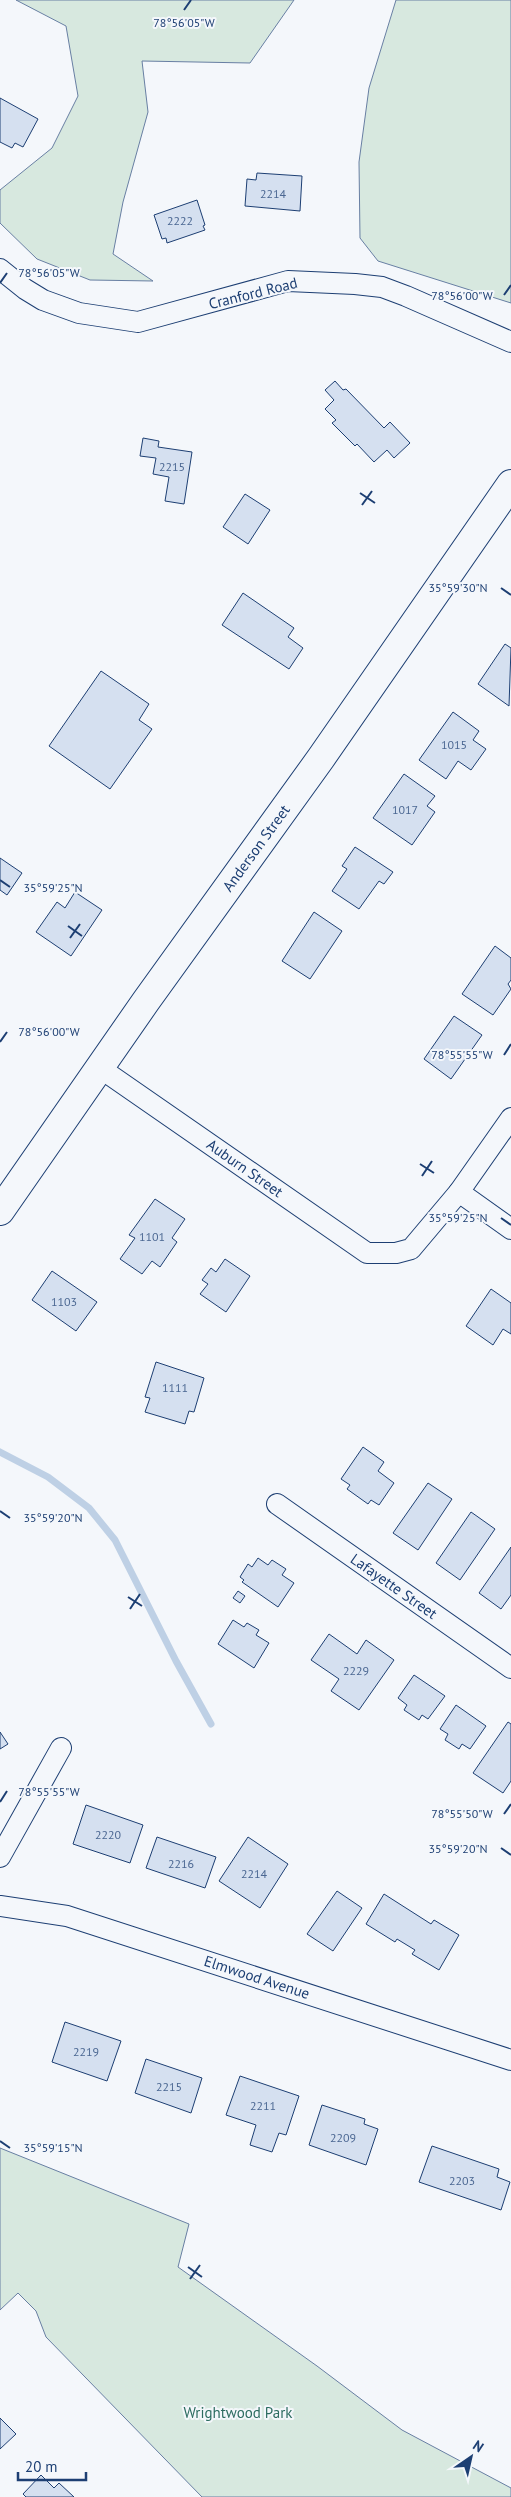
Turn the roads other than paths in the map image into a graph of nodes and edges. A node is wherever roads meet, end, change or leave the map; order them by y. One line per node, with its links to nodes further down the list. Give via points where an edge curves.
1 (0, 268): 2 (street, Cranford Road, via 25,290 43,300 79,313 138,322 288,281 373,286 406,296)
2 (511, 342)
3 (511, 484): 4 (street, Anderson Street)
4 (100, 1068): 6 (street, Auburn Street, via 368,1253 396,1253 411,1249); 7 (street, Anderson Street)
5 (511, 1118): 6 (street)
6 (459, 1192): 8 (street)
7 (0, 1211)
8 (511, 1229)
9 (277, 1504): 10 (street, Lafayette Street)
10 (511, 1668)
11 (61, 1748): 12 (street)
12 (0, 1857)
13 (0, 1906): 14 (street, Elmwood Avenue, via 67,1916)
14 (511, 2060)

